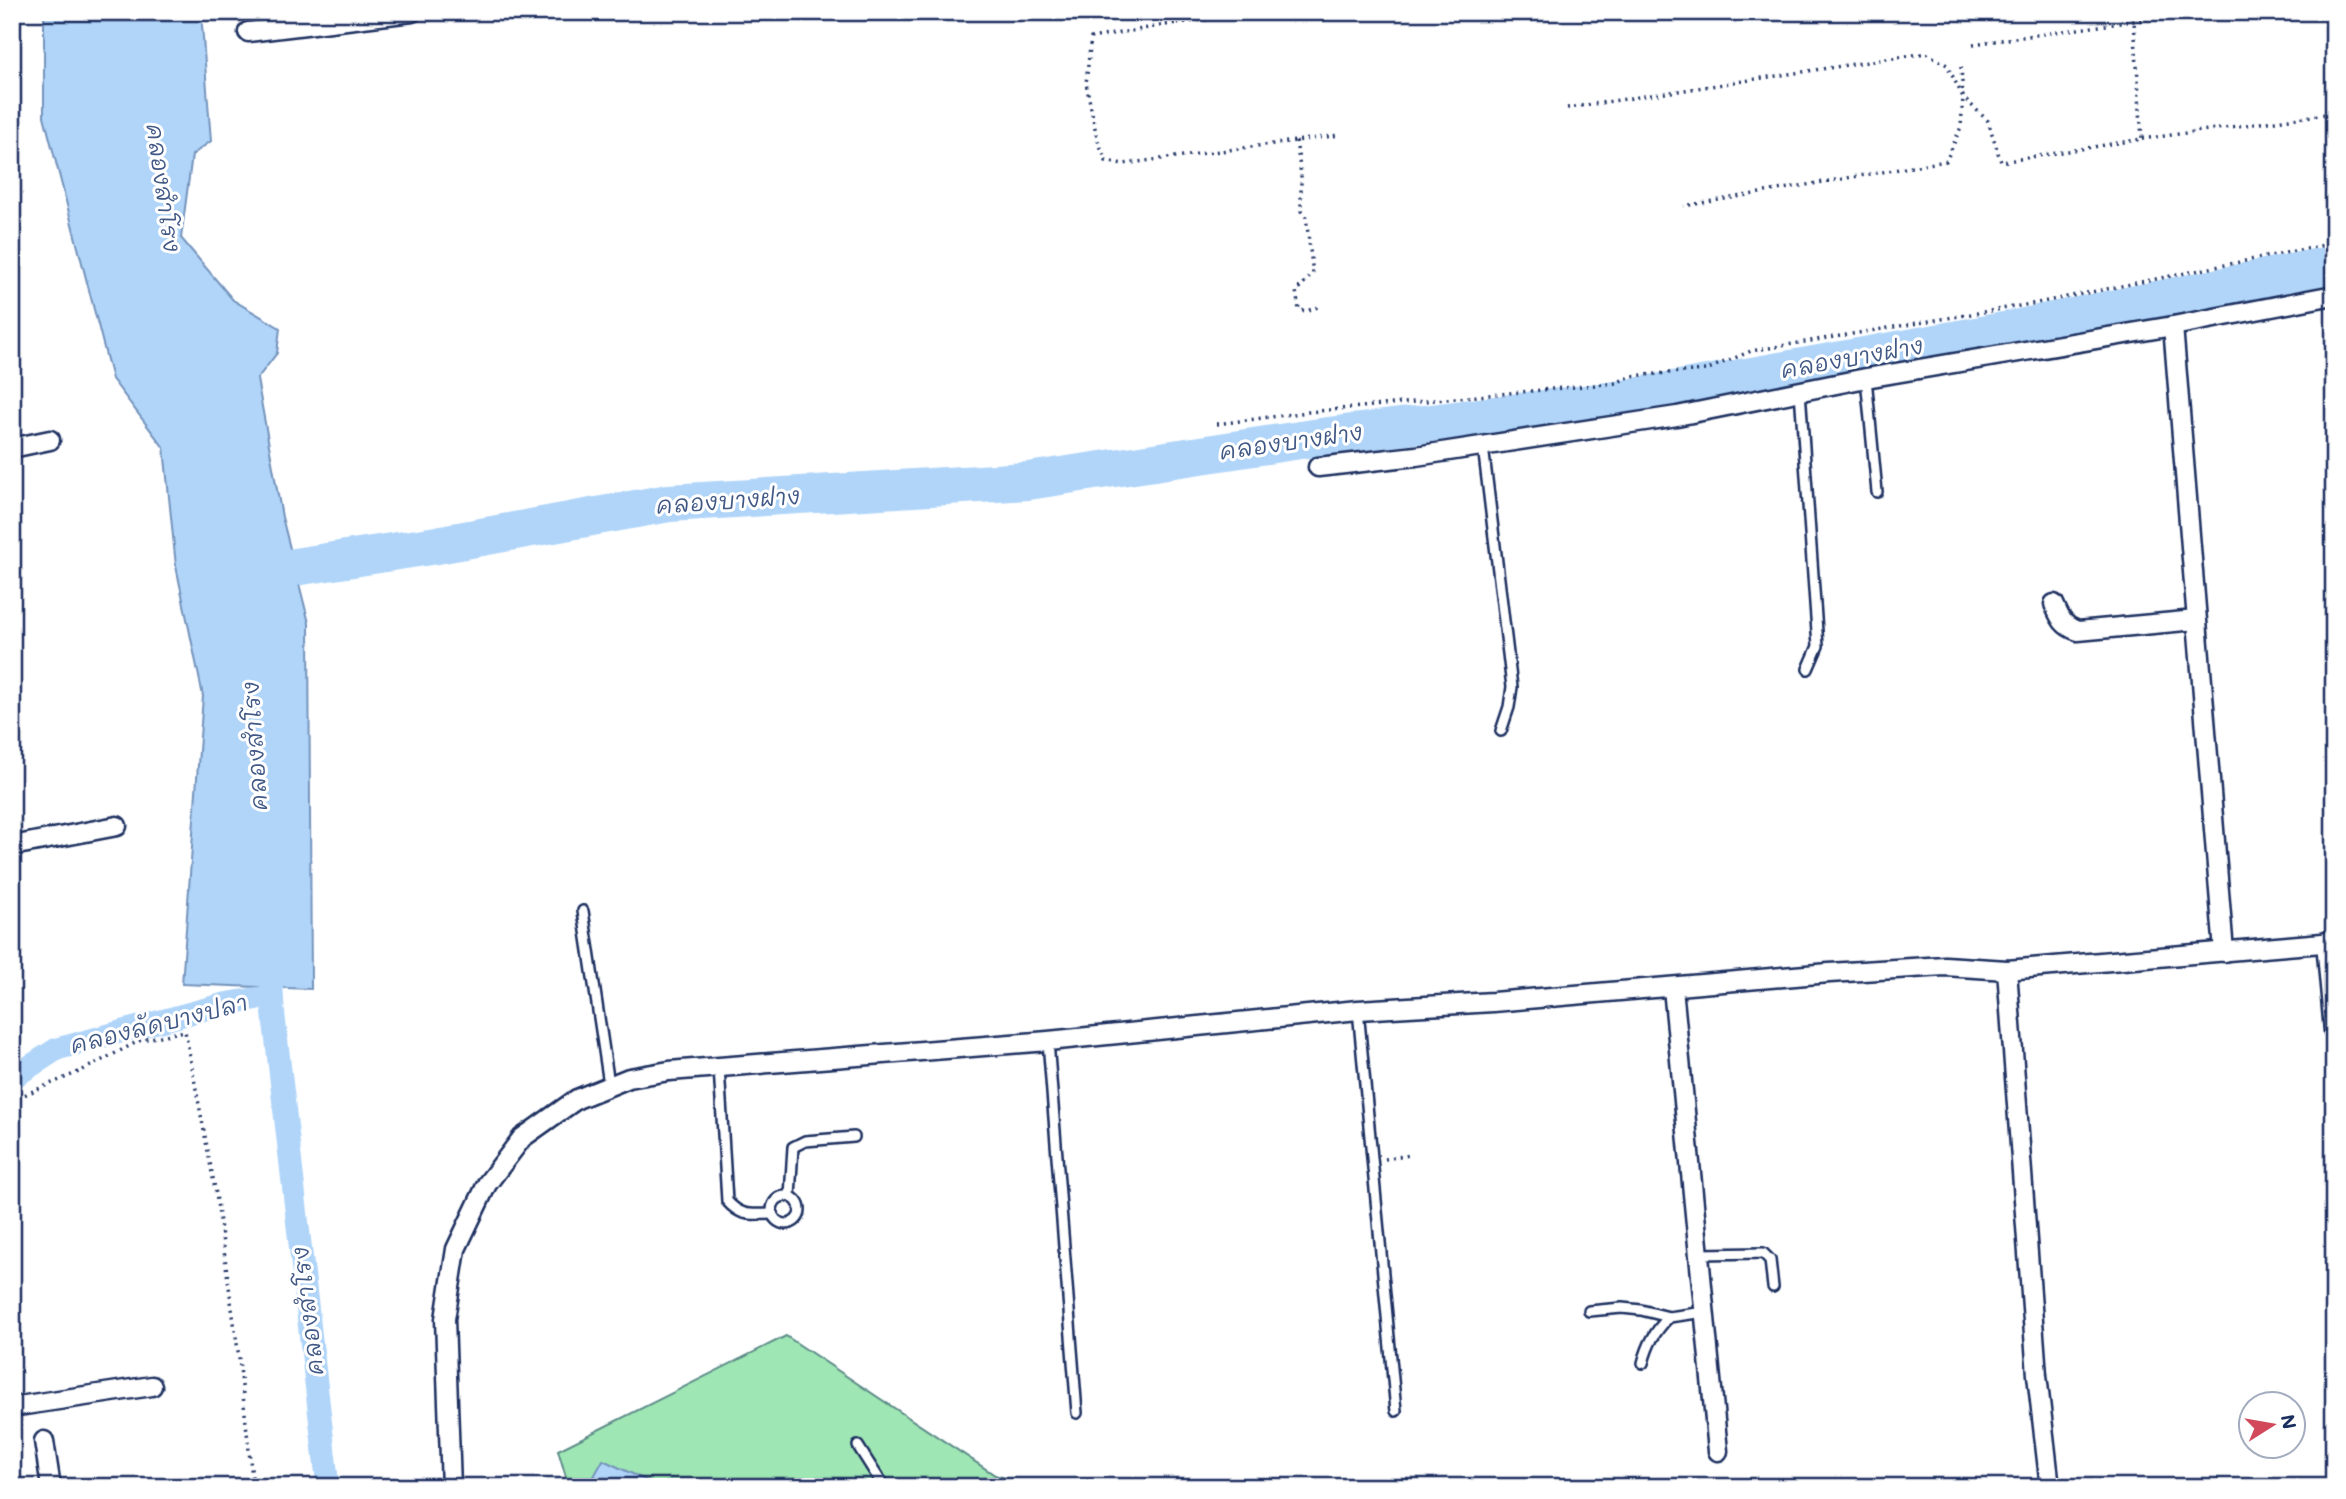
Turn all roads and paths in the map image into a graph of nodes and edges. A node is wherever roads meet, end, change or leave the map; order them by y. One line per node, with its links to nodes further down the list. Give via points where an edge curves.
1 (412, 12): 9 (street)
2 (1181, 12): 8 (path)
3 (1273, 12): 8 (path)
4 (1953, 12): 6 (path)
5 (2197, 12): 7 (path)
6 (1954, 18)
7 (2134, 21): 10 (path); 16 (path)
8 (1177, 23): 17 (path, via 1091,38 1086,83 1106,160 1123,164)
9 (248, 32)
10 (1973, 44)
11 (1961, 68): 12 (path)
12 (1963, 97): 13 (path, via 1947,65 1926,53); 16 (path, via 1988,121 2001,162); 18 (path, via 1961,127 1946,161)
13 (1567, 108)
14 (2334, 113): 16 (path)
15 (1340, 135): 17 (path)
16 (2142, 139)
17 (1296, 141): 21 (path, via 1301,211 1306,217 1313,274 1296,291 1299,310)
18 (1684, 206)
19 (2334, 243): 25 (path, via 2037,303 1751,351 1706,370)
20 (2334, 295): 22 (street)
21 (1318, 307)
22 (2173, 326): 23 (street); 32 (street)
23 (1866, 378): 24 (street); 30 (lane)
24 (1800, 391): 27 (street, via 1677,416); 33 (lane, via 1818,646)
25 (1217, 424)
26 (50, 440): 28 (street)
27 (1483, 446): 29 (street); 34 (lane, via 1512,687)
28 (12, 448)
29 (1318, 467)
30 (1877, 492)
31 (2054, 604): 32 (street, via 2062,623 2078,631)
32 (2196, 620): 39 (street)
33 (1808, 669)
34 (1501, 731)
35 (117, 826): 36 (street)
36 (12, 846)
37 (583, 911): 46 (lane)
38 (2330, 942): 39 (street); 43 (street)
39 (2224, 952): 40 (street)
40 (2007, 970): 41 (street, via 1945,966); 70 (street)
41 (1673, 988): 42 (street); 53 (street)
42 (1358, 1010): 44 (street); 50 (lane)
43 (2334, 1031)
44 (1048, 1041): 45 (street); 62 (lane)
45 (719, 1067): 46 (street, via 669,1071); 52 (lane, via 727,1201 736,1211)
46 (609, 1084): 68 (street, via 577,1099 522,1138 487,1184 456,1249 445,1319)
47 (12, 1100): 67 (path, via 141,1040 185,1031 216,1194)
48 (854, 1137): 51 (lane, via 805,1141 793,1147)
49 (1410, 1155): 50 (path)
50 (1372, 1160): 61 (lane)
51 (789, 1196): 52 (lane, via 774,1202); 52 (lane, via 799,1203 799,1217 787,1224)
52 (773, 1214)
53 (1699, 1254): 54 (lane, via 1763,1253 1770,1260); 56 (street)
54 (1773, 1287)
55 (1589, 1311): 57 (lane, via 1622,1308)
56 (1705, 1312): 57 (lane); 65 (street)
57 (1669, 1317): 58 (lane, via 1648,1343)
58 (1643, 1363)
59 (152, 1386): 60 (street)
60 (12, 1406)
61 (1396, 1410)
62 (1077, 1413)
63 (44, 1441): 66 (street)
64 (858, 1446): 69 (lane)
65 (1718, 1451)
66 (51, 1487)
67 (253, 1487)
68 (451, 1487)
69 (884, 1487)
70 (2050, 1487)

